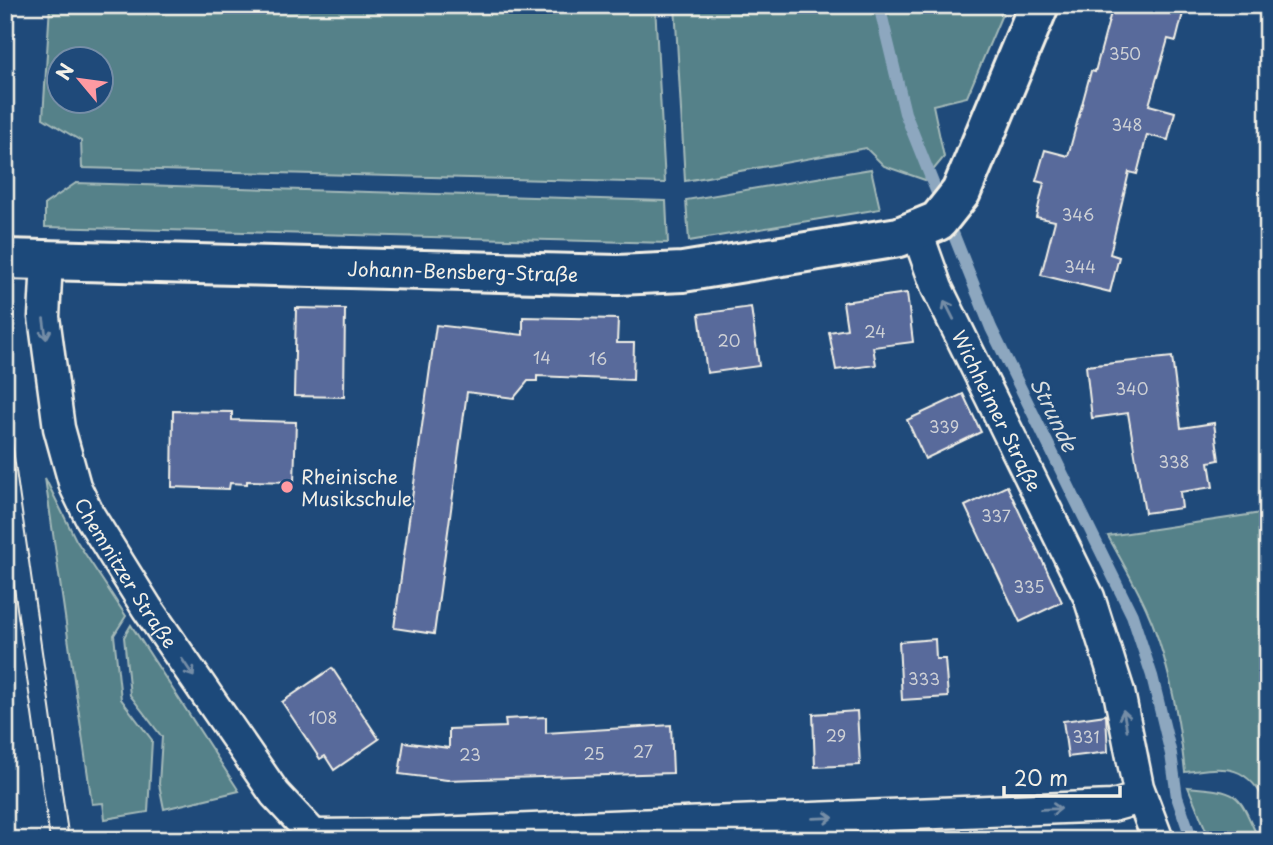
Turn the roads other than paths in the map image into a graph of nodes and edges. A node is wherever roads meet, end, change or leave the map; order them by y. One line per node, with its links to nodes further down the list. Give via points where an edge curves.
1 (1038, 5): 2 (street, via 961,192)
2 (936, 220): 4 (street, Johann-Bensberg-Straße, via 683,272 618,275); 5 (street, Wichheimer Straße, one-way to 2, via 1119,692 1089,597 937,288)
3 (5, 259): 4 (street, Johann-Bensberg-Straße)
4 (47, 261): 6 (street, Chemnitzer Straße, one-way to 6, via 44,317 59,428 75,486 147,608 275,794)
5 (1141, 798): 7 (street, one-way to 5, via 1112,806); 8 (street, Wichheimer Straße)
6 (311, 833): 7 (street)
7 (407, 837)
8 (1158, 840)

